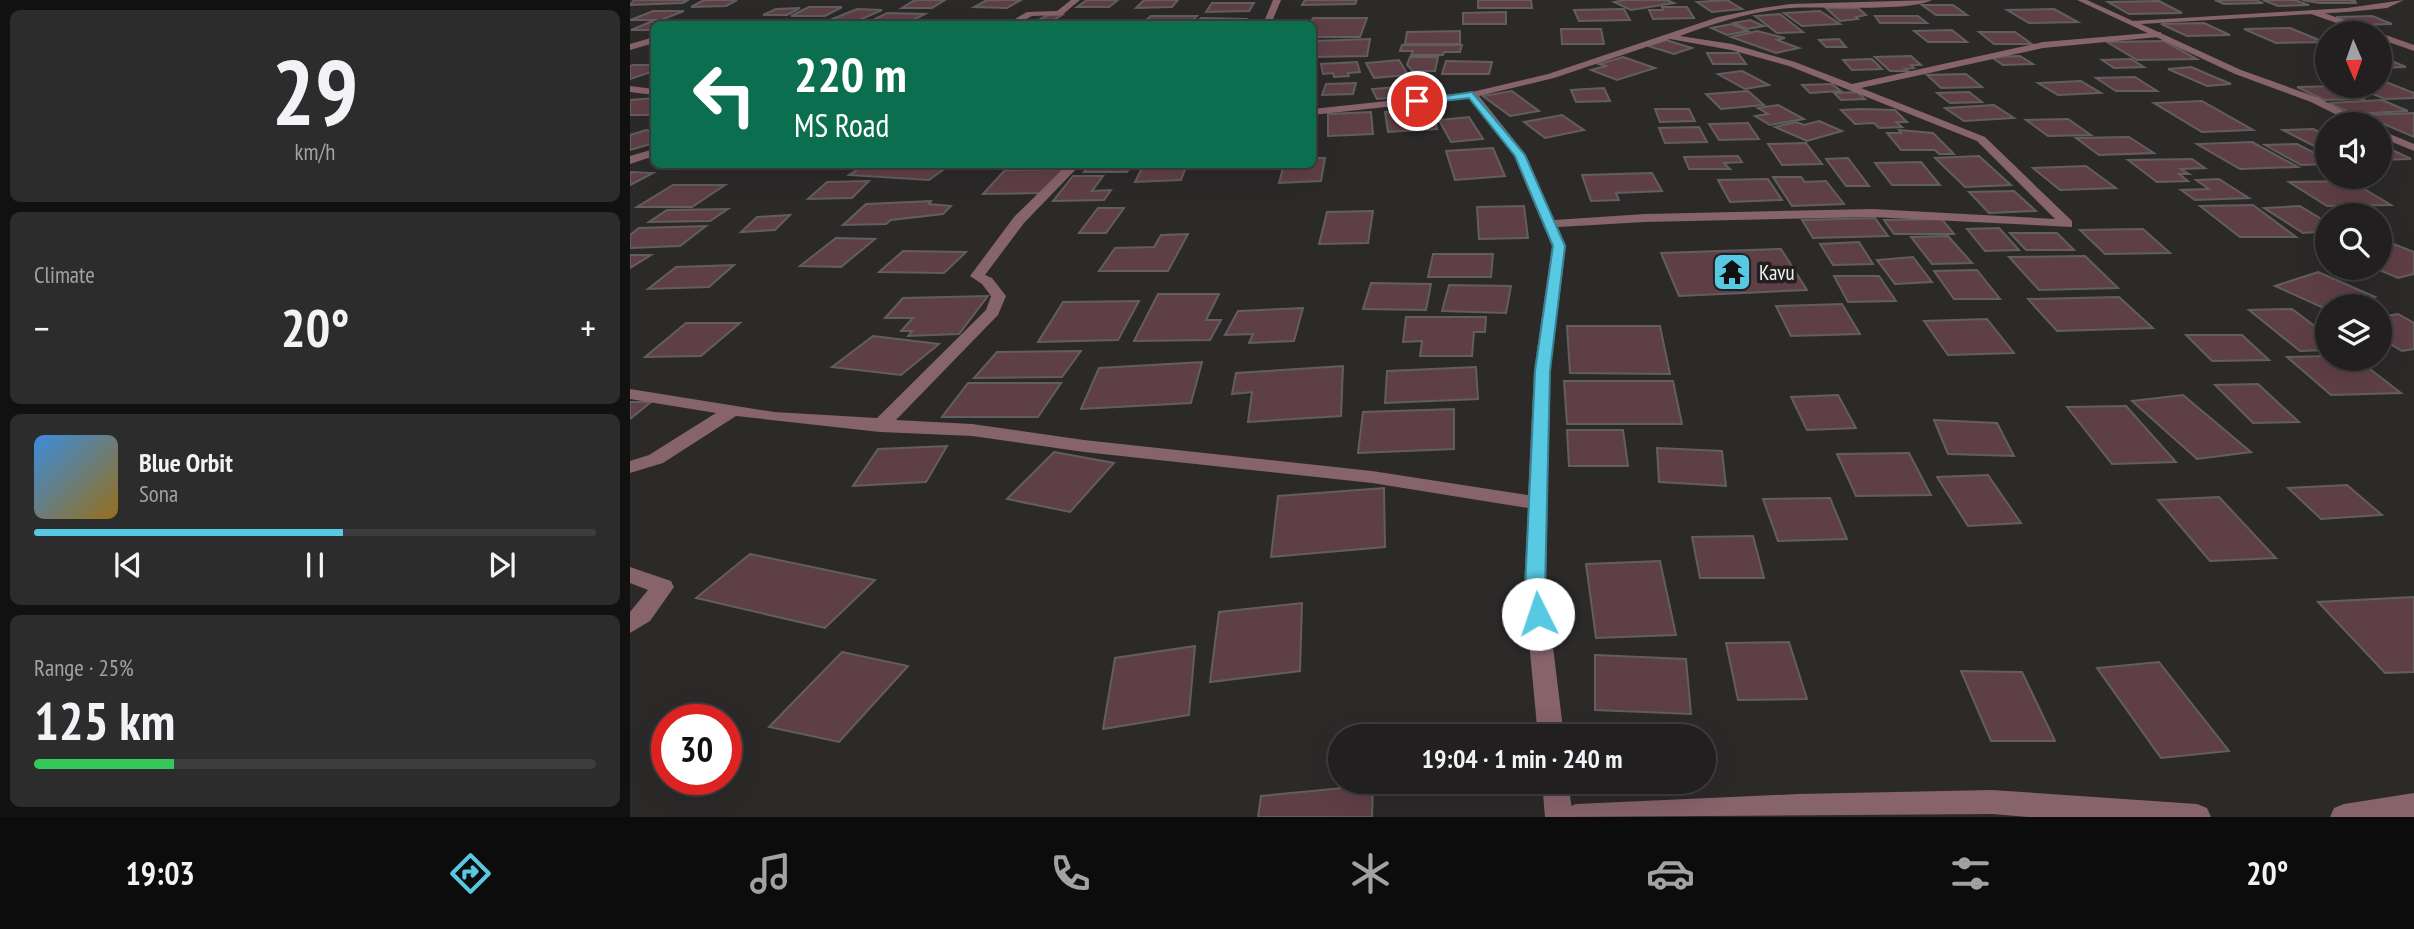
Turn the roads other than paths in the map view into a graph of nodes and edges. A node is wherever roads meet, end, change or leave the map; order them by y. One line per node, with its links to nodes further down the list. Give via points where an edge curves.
1 (1076, 0): 9 (street, via 1059,13 1030,14)
2 (1277, 0): 10 (street)
3 (1806, 0): 7 (street)
4 (1928, 0): 7 (street)
5 (2081, 0): 12 (street)
6 (2400, 0): 8 (street, via 2387,6)
7 (1819, 5): 14 (street, via 1748,13)
8 (2314, 12): 11 (street); 12 (street)
9 (1016, 21)
10 (1269, 21)
11 (2339, 21)
12 (2131, 22): 13 (street)
13 (2158, 34): 19 (street, via 2043,45); 24 (street)
14 (1669, 36): 19 (street, via 1792,64); 22 (street, via 1551,76)
15 (2392, 40): 18 (street)
16 (651, 41): 17 (street)
17 (630, 47)
18 (2414, 48)
19 (1852, 88): 30 (street, via 1981,139 2067,224 1872,213)
20 (630, 89): 21 (street)
21 (651, 92)
22 (1472, 95): 23 (street); 30 (street, via 1520,155)
23 (1316, 111)
24 (2338, 112)
25 (2392, 138): 26 (street)
26 (2414, 148)
27 (651, 153): 28 (street)
28 (630, 160)
29 (1071, 168): 33 (street, via 1019,220 977,276 999,296 993,312)
30 (1550, 224): 35 (street, via 1559,246 1542,371)
31 (630, 394): 32 (street)
32 (732, 411): 33 (street); 34 (street, via 656,459)
33 (880, 426): 35 (street, via 972,430 1373,477)
34 (630, 467)
35 (1538, 503): 38 (street, via 1535,589)
36 (630, 575): 37 (street, via 663,587)
37 (630, 624)
38 (1549, 724)
39 (1556, 794): 41 (street)
40 (2414, 805): 44 (street)
41 (1559, 817)
42 (1576, 817): 43 (street, via 1992,802)
43 (2197, 817)
44 (2344, 817)

